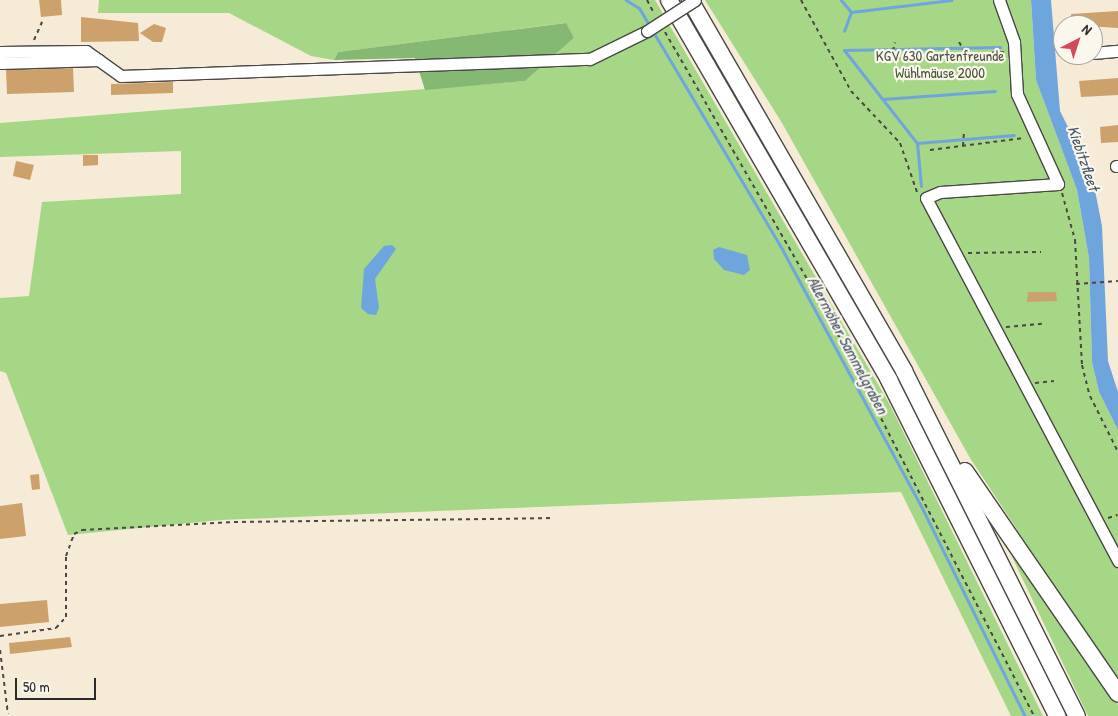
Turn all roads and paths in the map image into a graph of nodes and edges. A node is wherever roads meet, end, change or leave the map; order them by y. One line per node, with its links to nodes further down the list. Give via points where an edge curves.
1 (647, 0): 7 (path)
2 (669, 0): 43 (highway, via 889,380)
3 (690, 0): 34 (highway, via 787,162)
4 (695, 0): 18 (street, bridge, via 647,31 590,59 121,76)
5 (801, 0): 25 (path, via 851,91 900,143 917,191)
6 (999, 0): 12 (street)
7 (656, 17)
8 (42, 22): 15 (path)
9 (661, 25): 42 (path, via 844,344)
10 (895, 42): 17 (path, via 890,59)
11 (959, 42): 17 (path)
12 (1014, 51): 17 (path); 21 (street, via 1017,94)
13 (1118, 51): 16 (street)
14 (0, 52): 15 (street)
15 (29, 52): 18 (street, via 86,51)
16 (1103, 52)
17 (966, 54)
18 (99, 60): 19 (street)
19 (0, 63)
20 (964, 131): 22 (path)
21 (1036, 137): 22 (path); 24 (street)
22 (964, 146): 23 (path)
23 (930, 150)
24 (1058, 184): 25 (street, via 940,192); 29 (path, via 1076,240)
25 (926, 198): 27 (street)
26 (1041, 252): 27 (path)
27 (956, 254): 31 (street)
28 (1118, 281): 29 (path)
29 (1076, 284): 35 (path, via 1082,364 1090,396)
30 (1042, 324): 31 (path)
31 (993, 327): 33 (street)
32 (1054, 381): 33 (path)
33 (1025, 384): 37 (street)
34 (936, 431): 40 (highway); 44 (highway)
35 (1118, 452)
36 (554, 518): 38 (path, via 234,522 82,530 74,534 66,556 66,617 56,628)
37 (1118, 561)
38 (0, 636)
39 (0, 650): 41 (path)
40 (1118, 694)
41 (8, 714)
42 (1034, 716)
43 (1057, 716)
44 (1077, 716)

